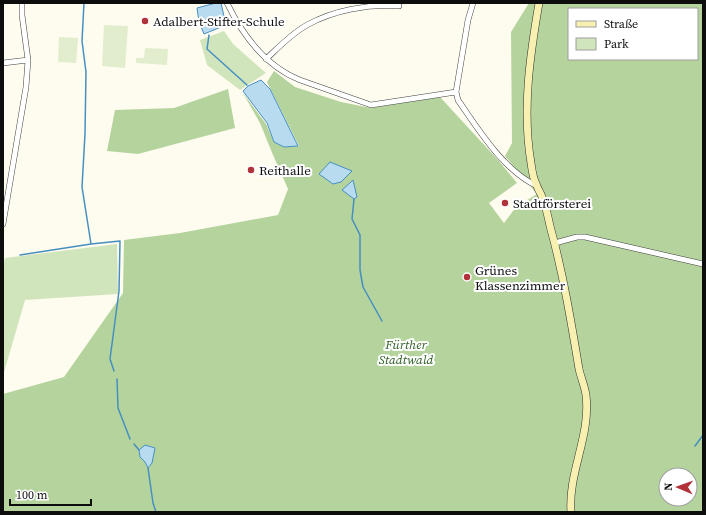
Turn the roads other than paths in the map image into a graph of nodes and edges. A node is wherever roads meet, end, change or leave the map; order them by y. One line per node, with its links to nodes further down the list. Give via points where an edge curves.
1 (22, 3): 7 (street)
2 (227, 3): 6 (street, via 247,38)
3 (473, 3): 9 (street)
4 (539, 3): 10 (street, via 532,43 527,125 530,162)
5 (399, 6): 6 (street, via 371,6 322,18 291,36)
6 (266, 59): 9 (street, via 289,76 371,105)
7 (28, 60): 8 (street); 11 (street, via 26,87)
8 (3, 63)
9 (456, 92): 10 (street, via 458,100 492,147 523,179)
10 (537, 186): 12 (street)
11 (3, 224)
12 (555, 242): 13 (street, via 585,237); 14 (street, via 586,396 583,442 572,480)
13 (703, 264)
14 (571, 512)

